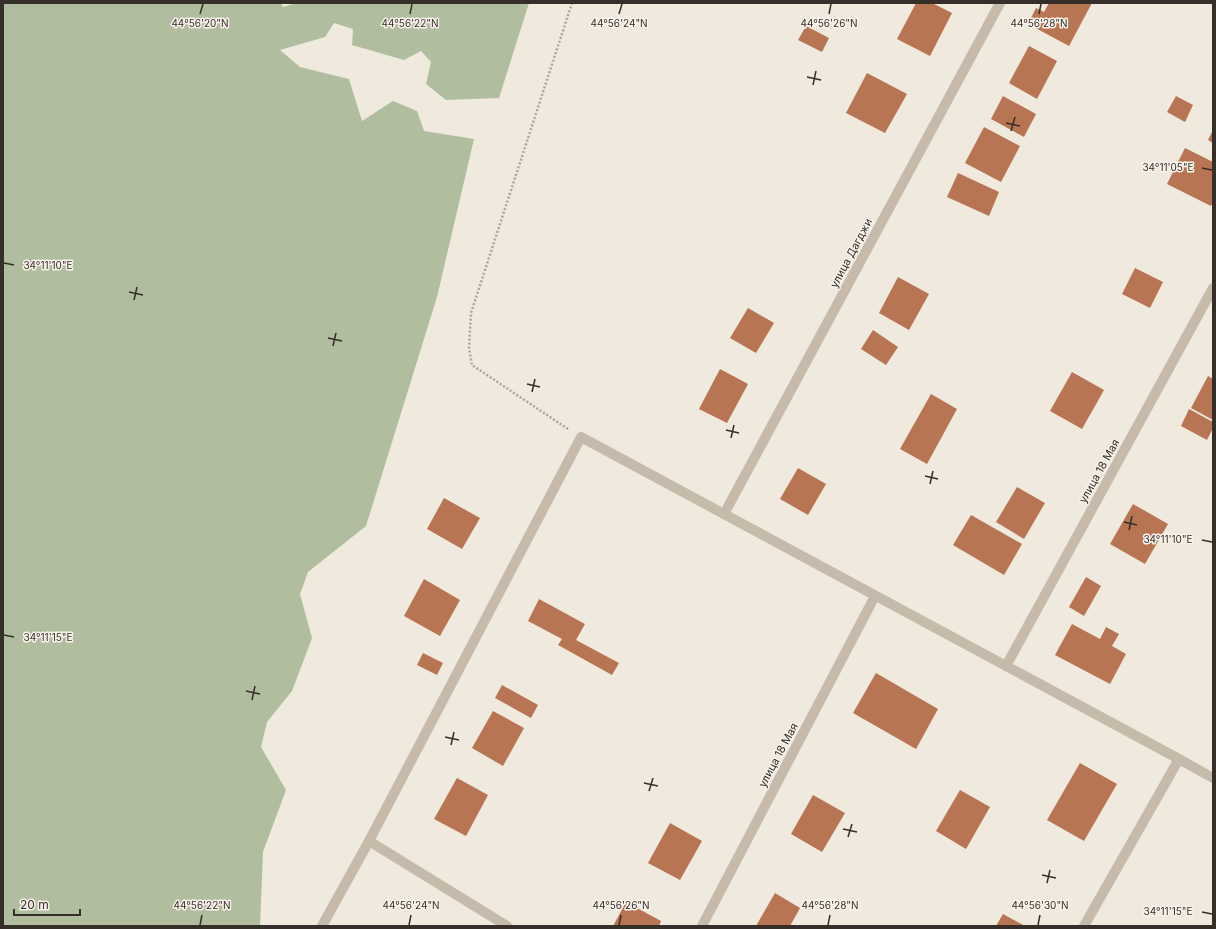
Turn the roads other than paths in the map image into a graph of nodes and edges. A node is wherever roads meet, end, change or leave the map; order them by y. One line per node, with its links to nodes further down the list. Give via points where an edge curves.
1 (1000, 3): 3 (street, улица Дагджи)
2 (1213, 288): 5 (street, улица 18 Мая)
3 (724, 514): 4 (street); 8 (street, via 580,437)
4 (875, 596): 5 (street); 11 (street, улица 18 Мая)
5 (1006, 666): 6 (street)
6 (1179, 759): 7 (street); 12 (street)
7 (1213, 778)
8 (369, 841): 9 (street); 10 (street)
9 (322, 926)
10 (507, 926)
11 (702, 926)
12 (1084, 926)

